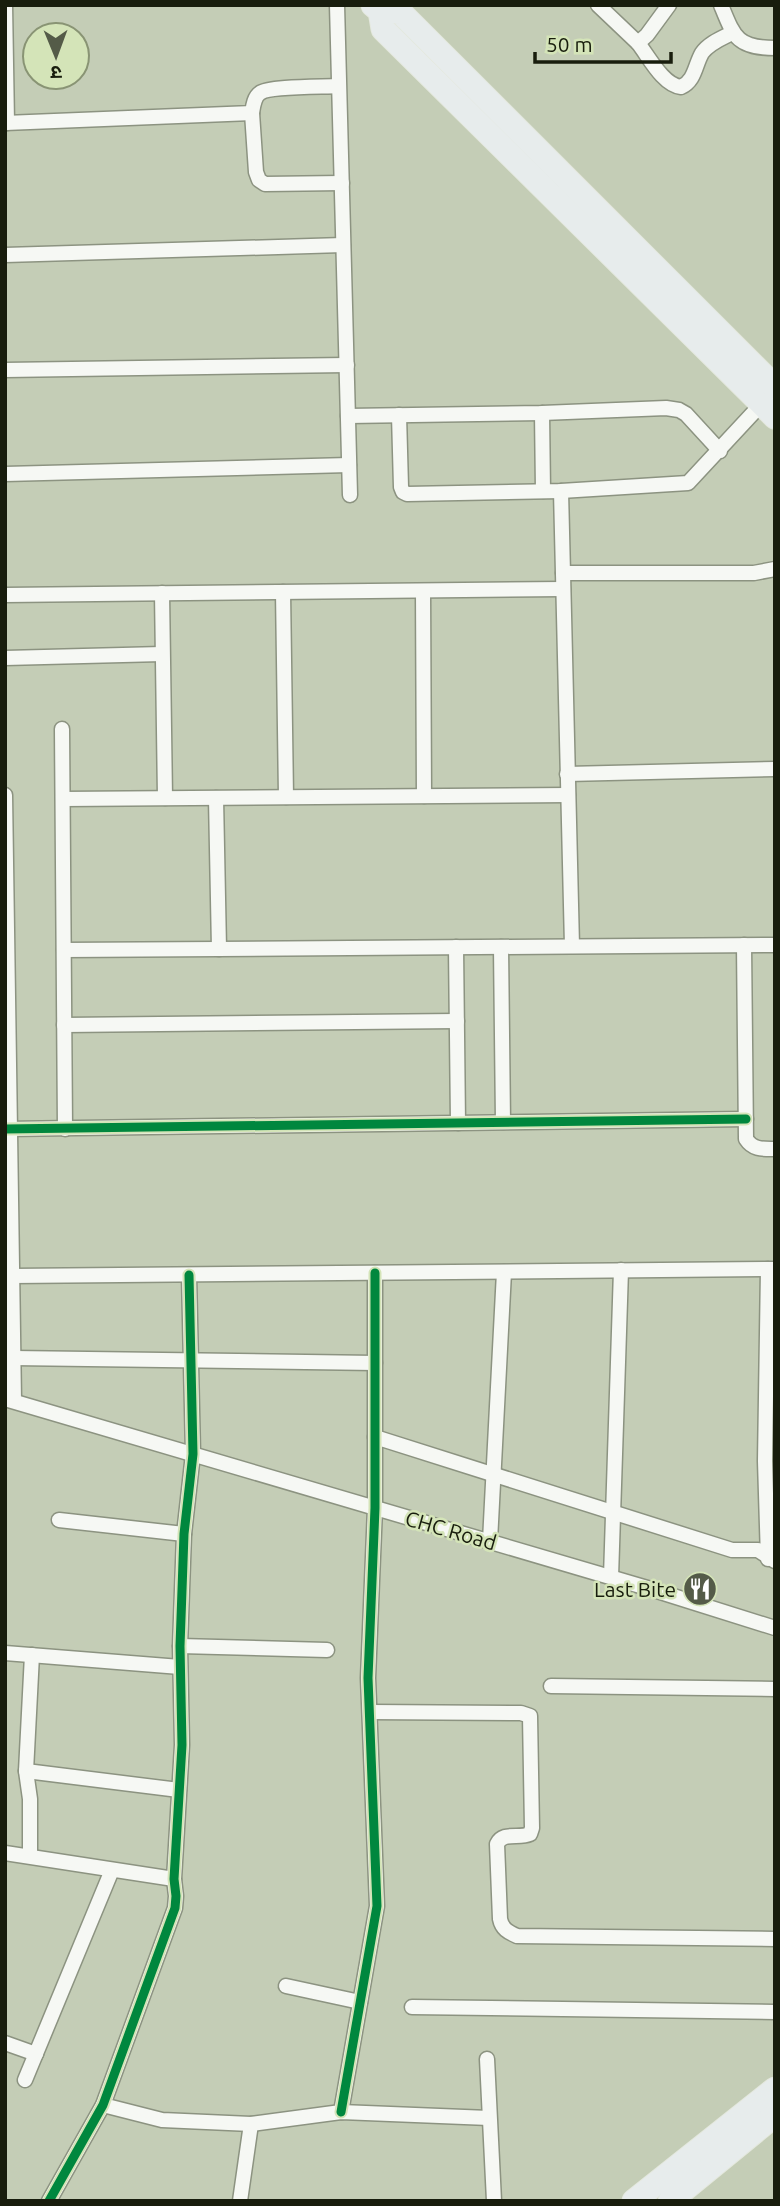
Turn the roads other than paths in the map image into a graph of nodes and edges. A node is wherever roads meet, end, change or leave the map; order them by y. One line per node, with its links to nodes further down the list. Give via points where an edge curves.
1 (5, 5): 12 (street)
2 (337, 5): 10 (street)
3 (598, 5): 8 (street)
4 (669, 5): 8 (street)
5 (721, 5): 7 (street)
6 (375, 7): 18 (main road, via 400,12)
7 (732, 33): 8 (street, via 703,52 691,80 681,87 665,78); 9 (street, via 744,44)
8 (638, 43)
9 (775, 48)
10 (338, 86): 11 (street, via 260,92); 13 (street)
11 (252, 113): 12 (street); 13 (street, via 259,180 265,184)
12 (6, 123)
13 (342, 183): 14 (street)
14 (343, 245): 15 (street); 16 (street)
15 (5, 255)
16 (347, 365): 17 (street); 21 (street)
17 (5, 370)
18 (772, 399): 22 (street)
19 (541, 413): 20 (street); 22 (street, via 679,410); 25 (street)
20 (399, 415): 21 (street); 25 (street, via 403,492)
21 (348, 416): 23 (street)
22 (720, 451): 26 (street, via 688,483)
23 (349, 465): 24 (street); 27 (street)
24 (5, 474)
25 (543, 491): 26 (street)
26 (561, 491): 29 (street)
27 (350, 495)
28 (775, 569): 29 (street, via 754,573)
29 (563, 573): 30 (street)
30 (563, 589): 31 (street); 39 (street)
31 (423, 591): 32 (street); 41 (street)
32 (283, 592): 33 (street); 43 (street)
33 (162, 593): 34 (street); 35 (street)
34 (5, 595)
35 (163, 654): 36 (street); 44 (street)
36 (5, 658)
37 (62, 729): 46 (street)
38 (775, 769): 39 (street)
39 (567, 774): 42 (street)
40 (5, 795): 59 (street)
41 (424, 796): 42 (street); 43 (street)
42 (568, 796): 49 (street)
43 (286, 797): 45 (street)
44 (165, 798): 45 (street); 46 (street)
45 (216, 798): 52 (street)
46 (63, 799): 53 (street)
47 (744, 945): 48 (street); 49 (street); 56 (street)
48 (775, 945)
49 (572, 946): 51 (street)
50 (456, 947): 51 (street); 52 (street); 54 (street)
51 (501, 947): 57 (street)
52 (219, 949): 53 (street)
53 (64, 950): 55 (street)
54 (457, 1021): 55 (street); 58 (street)
55 (65, 1025): 60 (street)
56 (746, 1119): 57 (street); 61 (street, via 750,1145)
57 (503, 1122): 58 (street)
58 (458, 1123): 60 (street)
59 (8, 1129): 60 (street); 67 (street)
60 (65, 1129)
61 (775, 1149)
62 (771, 1269): 63 (street); 73 (street)
63 (621, 1270): 64 (street); 77 (street)
64 (504, 1272): 65 (street); 75 (street)
65 (375, 1273): 66 (street); 70 (street)
66 (190, 1275): 67 (street); 69 (street)
67 (12, 1276): 68 (street)
68 (13, 1358): 69 (street); 71 (street)
69 (191, 1360): 70 (street); 74 (street)
70 (375, 1363): 72 (street)
71 (9, 1400): 74 (street, CHC Road)
72 (375, 1437): 75 (street); 76 (street)
73 (770, 1442): 81 (street)
74 (193, 1454): 76 (street, CHC Road); 79 (street)
75 (494, 1474): 77 (street); 80 (street)
76 (375, 1508): 80 (street, CHC Road); 91 (street)
77 (613, 1512): 81 (street, via 732,1550 758,1550); 82 (street)
78 (59, 1520): 79 (street)
79 (184, 1534): 84 (street)
80 (490, 1541): 82 (street, CHC Road)
81 (771, 1560)
82 (611, 1577): 83 (street, CHC Road)
83 (775, 1628)
84 (180, 1646): 85 (street); 88 (street)
85 (327, 1650)
86 (5, 1653): 87 (street)
87 (32, 1655): 88 (street); 92 (street)
88 (180, 1667): 93 (street)
89 (551, 1686): 90 (street)
90 (775, 1689)
91 (370, 1712): 98 (street, via 530,1716 532,1828 530,1834 504,1836 497,1844 500,1919 509,1933); 100 (street, via 377,1906)
92 (26, 1771): 93 (street); 95 (street)
93 (179, 1790): 97 (street)
94 (5, 1853): 95 (street)
95 (30, 1856): 96 (street)
96 (112, 1870): 97 (street); 104 (street)
97 (174, 1879): 108 (street, via 175,1908)
98 (775, 1939)
99 (286, 1986): 100 (street)
100 (360, 2002): 109 (street)
101 (412, 2007): 102 (street)
102 (775, 2012)
103 (5, 2043): 104 (street)
104 (36, 2054): 106 (street)
105 (488, 2059): 111 (street)
106 (25, 2080)
107 (775, 2090): 116 (main road)
108 (103, 2105): 112 (street, via 162,2120); 113 (street)
109 (341, 2112): 111 (street); 112 (street)
110 (775, 2115): 117 (main road)
111 (489, 2118): 115 (street)
112 (251, 2124): 114 (street)
113 (49, 2201)
114 (240, 2201)
115 (494, 2201)
116 (634, 2201)
117 (670, 2201)

